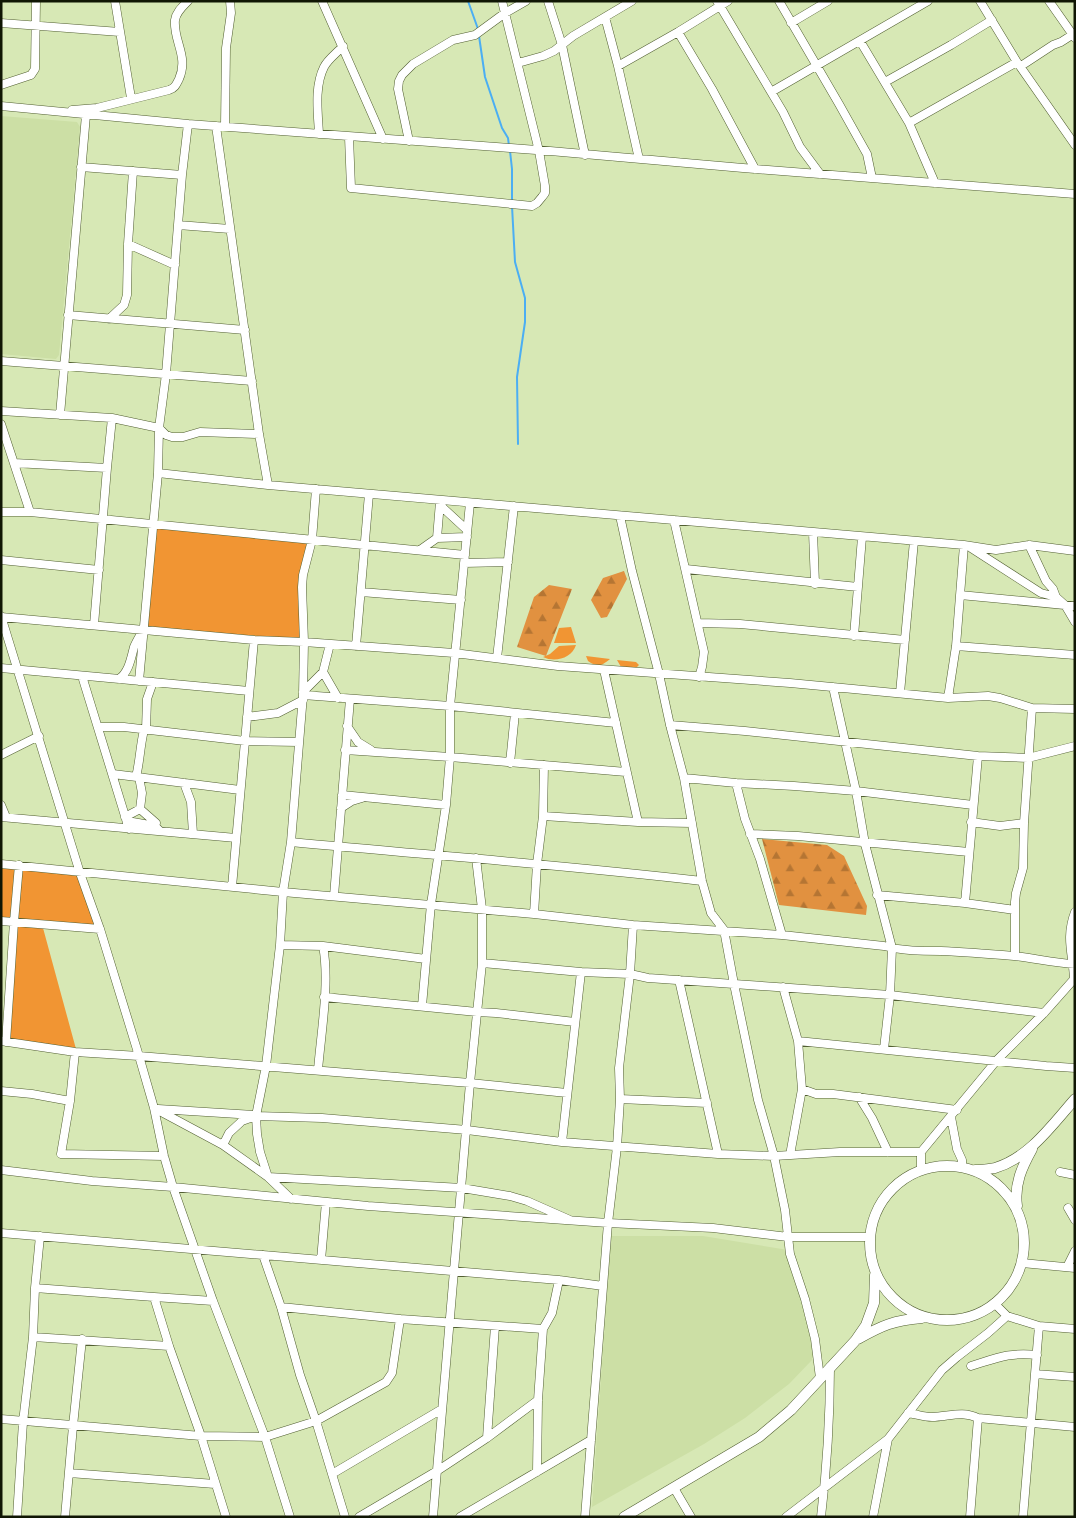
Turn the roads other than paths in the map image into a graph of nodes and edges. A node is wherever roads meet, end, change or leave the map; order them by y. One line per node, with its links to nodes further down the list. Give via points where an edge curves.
1 (36, 1): 22 (street)
2 (115, 1): 23 (street)
3 (188, 1): 36 (street, via 175,20 183,65 175,87)
4 (230, 1): 42 (street)
5 (322, 1): 28 (street)
6 (502, 1): 17 (street)
7 (526, 1): 17 (street)
8 (548, 1): 27 (street)
9 (632, 1): 18 (street)
10 (728, 1): 16 (street)
11 (779, 1): 21 (street)
12 (828, 1): 21 (street)
13 (928, 1): 26 (street)
14 (980, 1): 19 (street)
15 (1049, 1): 25 (street)
16 (719, 4): 24 (street); 35 (street)
17 (505, 13): 29 (street); 46 (street, via 476,34 453,40 421,59 402,75 398,89)
18 (605, 17): 27 (street); 31 (street)
19 (992, 20): 30 (street); 33 (street)
20 (1, 23): 22 (street)
21 (791, 23): 32 (street)
22 (36, 26): 23 (street); 34 (street, via 35,69 31,75)
23 (120, 32): 36 (street)
24 (678, 32): 31 (street); 52 (street)
25 (1074, 35): 30 (street)
26 (860, 41): 32 (street); 33 (street)
27 (562, 45): 29 (street, via 543,56); 49 (street)
28 (343, 46): 43 (street, via 324,67 319,83); 45 (street)
29 (518, 63): 48 (street)
30 (1019, 64): 40 (street); 47 (street)
31 (618, 66): 50 (street)
32 (815, 66): 35 (street); 56 (street, via 866,154)
33 (885, 82): 40 (street)
34 (1, 85)
35 (771, 92): 54 (street, via 800,147)
36 (131, 98): 38 (street, via 97,108)
37 (1, 106): 38 (street)
38 (58, 112): 39 (street)
39 (86, 115): 41 (street); 51 (street)
40 (909, 123): 57 (street)
41 (188, 124): 42 (street); 55 (street)
42 (221, 126): 43 (street); 60 (street)
43 (319, 134): 44 (street)
44 (349, 137): 45 (street); 48 (street, via 351,188 532,206 545,193)
45 (383, 139): 46 (street)
46 (409, 141): 48 (street)
47 (1075, 146)
48 (539, 151): 49 (street)
49 (585, 155): 50 (street)
50 (639, 160): 52 (street)
51 (81, 166): 53 (street); 63 (street)
52 (755, 169): 54 (street)
53 (133, 171): 55 (street); 61 (street)
54 (820, 174): 56 (street)
55 (182, 175): 59 (street)
56 (872, 178): 57 (street)
57 (935, 183): 58 (street)
58 (1075, 194)
59 (178, 225): 60 (street); 62 (street)
60 (230, 229): 66 (street)
61 (128, 244): 62 (street); 64 (street, via 126,301)
62 (175, 266): 65 (street)
63 (68, 315): 64 (street); 68 (street)
64 (110, 319): 65 (street)
65 (170, 324): 66 (street); 69 (street)
66 (244, 330): 70 (street)
67 (1, 361): 68 (street)
68 (64, 366): 69 (street); 72 (street)
69 (166, 374): 70 (street); 75 (street)
70 (252, 381): 76 (street)
71 (1, 411): 72 (street)
72 (60, 415): 73 (street)
73 (112, 418): 75 (street); 78 (street)
74 (1, 424): 77 (street)
75 (159, 428): 76 (street, via 172,437 200,432); 79 (street)
76 (260, 434): 80 (street)
77 (14, 463): 78 (street); 87 (street)
78 (107, 468): 89 (street)
79 (158, 473): 80 (street); 91 (street)
80 (268, 485): 81 (street)
81 (316, 489): 82 (street); 96 (street)
82 (369, 494): 83 (street); 98 (street)
83 (440, 500): 84 (street); 93 (street, via 442,507); 95 (street)
84 (470, 502): 85 (street); 93 (street)
85 (514, 506): 88 (street); 105 (street)
86 (1, 512): 87 (street)
87 (30, 512): 89 (street)
88 (620, 516): 90 (street); 135 (street)
89 (102, 519): 91 (street); 107 (street)
90 (674, 520): 92 (street); 106 (street)
91 (152, 524): 96 (street); 120 (street)
92 (812, 532): 94 (street); 108 (street)
93 (467, 534): 95 (street); 103 (street)
94 (862, 536): 97 (street); 109 (street)
95 (437, 538): 101 (street)
96 (312, 540): 98 (street); 124 (street, via 302,587)
97 (914, 541): 100 (street); 123 (street)
98 (365, 544): 101 (street); 110 (street)
99 (1029, 545): 100 (street, via 996,550); 102 (street); 112 (street)
100 (966, 546): 111 (street); 112 (street, via 1041,592)
101 (420, 550): 103 (street)
102 (1075, 551)
103 (465, 559): 105 (street); 113 (street)
104 (1, 560): 107 (street)
105 (508, 562): 130 (street)
106 (686, 569): 108 (street); 118 (street)
107 (99, 570): 119 (street)
108 (815, 584): 109 (street)
109 (858, 588): 121 (street)
110 (360, 592): 113 (street); 126 (street)
111 (960, 596): 114 (street); 127 (street)
112 (1056, 597): 114 (street)
113 (461, 600): 128 (street)
114 (1065, 605): 115 (street); 117 (street)
115 (1075, 606)
116 (1, 617): 119 (street); 132 (street)
117 (1075, 622)
118 (698, 623): 121 (street); 137 (street, via 704,652)
119 (94, 626): 120 (street)
120 (143, 630): 122 (street); 138 (street, via 124,675); 139 (street)
121 (854, 636): 123 (street)
122 (254, 640): 124 (street); 142 (street)
123 (905, 640): 143 (street)
124 (304, 642): 125 (street); 144 (street)
125 (330, 644): 126 (street); 134 (street)
126 (356, 646): 128 (street)
127 (956, 646): 129 (street); 146 (street)
128 (454, 653): 130 (street); 148 (street)
129 (1075, 655)
130 (497, 658): 133 (street)
131 (1, 668): 132 (street)
132 (18, 670): 136 (street); 158 (street)
133 (604, 670): 135 (street); 153 (street)
134 (323, 672): 144 (street); 145 (street)
135 (659, 674): 137 (street); 154 (street)
136 (82, 676): 138 (street); 156 (street)
137 (699, 677): 141 (street)
138 (119, 679): 139 (street)
139 (139, 681): 140 (street)
140 (153, 682): 142 (street); 157 (street, via 147,699)
141 (832, 688): 143 (street); 161 (street)
142 (249, 691): 152 (street)
143 (900, 693): 146 (street)
144 (303, 696): 145 (street); 152 (street, via 278,713); 160 (street)
145 (338, 698): 147 (street)
146 (948, 698): 149 (street, via 988,696)
147 (350, 699): 148 (street); 155 (street)
148 (450, 706): 151 (street); 167 (street)
149 (1032, 708): 150 (street); 168 (street)
150 (1075, 709)
151 (515, 713): 153 (street); 169 (street)
152 (247, 717): 159 (street)
153 (616, 723): 171 (street)
154 (670, 725): 161 (street); 174 (street)
155 (347, 726): 163 (street); 164 (street, via 358,742)
156 (98, 727): 157 (street); 172 (street)
157 (145, 730): 159 (street); 173 (street)
158 (39, 736): 165 (street); 192 (street)
159 (244, 741): 160 (street); 177 (street)
160 (299, 742): 198 (street)
161 (845, 742): 166 (street); 178 (street)
162 (1075, 746): 168 (street)
163 (345, 750): 164 (street); 179 (street)
164 (378, 752): 167 (street)
165 (1, 755)
166 (978, 756): 168 (street); 183 (street)
167 (450, 757): 169 (street); 182 (street)
168 (1028, 758): 193 (street)
169 (510, 763): 170 (street)
170 (544, 765): 171 (street); 186 (street)
171 (626, 772): 189 (street)
172 (113, 774): 173 (street); 188 (street)
173 (137, 777): 175 (street); 185 (street, via 142,793)
174 (684, 778): 176 (street); 191 (street)
175 (184, 783): 177 (street); 195 (street, via 191,802)
176 (736, 783): 178 (street); 196 (street)
177 (240, 790): 197 (street)
178 (856, 791): 183 (street); 199 (street)
179 (342, 795): 180 (street); 184 (street)
180 (365, 797): 182 (street); 184 (street)
181 (1, 805): 187 (street)
182 (446, 805): 202 (street)
183 (972, 805): 190 (street)
184 (341, 808): 200 (street)
185 (140, 809): 188 (street); 194 (street, via 156,823)
186 (543, 816): 189 (street); 205 (street)
187 (3, 817): 192 (street)
188 (127, 822): 192 (street); 194 (street)
189 (638, 822): 191 (street)
190 (971, 822): 193 (street, via 1000,826); 201 (street)
191 (692, 823): 208 (street)
192 (65, 824): 207 (street)
193 (1024, 824): 216 (street, via 1023,868)
194 (158, 829): 195 (street)
195 (194, 834): 197 (street)
196 (750, 834): 199 (street); 224 (street)
197 (236, 838): 209 (street)
198 (291, 842): 200 (street); 210 (street)
199 (865, 844): 201 (street); 211 (street)
200 (338, 846): 202 (street); 212 (street)
201 (969, 852): 213 (street)
202 (439, 855): 203 (street); 214 (street)
203 (476, 858): 205 (street); 215 (street)
204 (1, 864): 206 (street)
205 (538, 864): 208 (street); 218 (street)
206 (19, 865): 207 (street); 220 (street)
207 (80, 873): 209 (street); 222 (street)
208 (702, 881): 223 (street, via 711,913)
209 (232, 887): 210 (street)
210 (284, 892): 212 (street); 225 (street)
211 (877, 895): 213 (street); 227 (street)
212 (334, 896): 214 (street)
213 (965, 903): 216 (street)
214 (432, 904): 215 (street); 229 (street)
215 (482, 909): 218 (street); 230 (street)
216 (1015, 910): 228 (street)
217 (1075, 912): 231 (street, via 1069,931)
218 (534, 914): 221 (street)
219 (1, 921): 220 (street)
220 (14, 922): 222 (street); 244 (street)
221 (633, 925): 223 (street); 233 (street)
222 (100, 929): 248 (street)
223 (724, 930): 224 (street); 236 (street)
224 (782, 935): 227 (street)
225 (280, 945): 226 (street); 250 (street)
226 (323, 946): 229 (street); 239 (street)
227 (892, 948): 228 (street); 238 (street)
228 (1015, 956): 231 (street)
229 (426, 959): 240 (street)
230 (482, 963): 232 (street); 241 (street)
231 (1074, 964): 234 (street)
232 (581, 972): 233 (street); 243 (street)
233 (630, 974): 235 (street); 258 (street, via 619,1068)
234 (1074, 979): 242 (street)
235 (679, 980): 236 (street); 261 (street)
236 (734, 984): 237 (street); 276 (street, via 758,1100)
237 (784, 987): 238 (street); 245 (street)
238 (890, 995): 242 (street); 246 (street)
239 (324, 997): 240 (street); 252 (street)
240 (422, 1006): 241 (street)
241 (477, 1012): 243 (street); 253 (street)
242 (1044, 1013): 249 (street)
243 (575, 1022): 256 (street)
244 (4, 1041): 247 (street)
245 (798, 1041): 246 (street); 254 (street)
246 (884, 1049): 249 (street)
247 (75, 1052): 248 (street); 260 (street)
248 (139, 1056): 250 (street); 262 (street)
249 (997, 1060): 251 (street); 263 (street)
250 (266, 1066): 252 (street); 264 (street)
251 (1075, 1068)
252 (318, 1070): 253 (street)
253 (470, 1083): 256 (street); 266 (street)
254 (802, 1089): 257 (street, via 816,1094); 274 (street)
255 (1, 1091): 260 (street)
256 (567, 1093): 267 (street)
257 (859, 1097): 263 (street); 271 (street)
258 (620, 1099): 261 (street); 270 (street)
259 (1075, 1100): 268 (street)
260 (70, 1101): 275 (street, via 61,1154)
261 (707, 1103): 273 (street)
262 (154, 1108): 264 (street); 269 (street); 275 (street)
263 (957, 1110): 265 (street)
264 (256, 1116): 266 (street); 269 (street, via 228,1133); 283 (street, via 260,1152)
265 (951, 1117): 272 (street); 277 (street)
266 (467, 1130): 267 (street); 285 (street)
267 (562, 1142): 270 (street)
268 (1036, 1143): 280 (street, via 1014,1160 993,1168); 289 (street, via 1017,1180)
269 (223, 1145): 283 (street)
270 (617, 1147): 273 (street); 293 (street)
271 (888, 1152): 272 (street); 274 (street)
272 (921, 1152): 279 (street)
273 (718, 1154): 276 (street)
274 (790, 1155): 276 (street)
275 (164, 1156): 284 (street)
276 (774, 1156): 296 (street)
277 (962, 1167): 279 (street, via 937,1166); 280 (street)
278 (1, 1170): 284 (street)
279 (921, 1170): 297 (street, via 890,1190 880,1204)
280 (974, 1170): 289 (street, via 999,1185)
281 (1060, 1172): 282 (street)
282 (1075, 1175)
283 (268, 1177): 285 (street); 286 (street)
284 (173, 1188): 286 (street); 298 (street)
285 (462, 1188): 290 (street); 291 (street, via 527,1200)
286 (291, 1198): 287 (street)
287 (326, 1202): 290 (street); 301 (street)
288 (1068, 1208): 292 (street)
289 (1017, 1209): 302 (street, via 1024,1236)
290 (460, 1212): 291 (street); 305 (street)
291 (570, 1220): 293 (street)
292 (1075, 1220)
293 (608, 1223): 296 (street, via 713,1228); 307 (street)
294 (1, 1233): 295 (street)
295 (40, 1236): 298 (street); 308 (street)
296 (788, 1236): 297 (street); 330 (street, via 790,1254 814,1332)
297 (869, 1237): 304 (street)
298 (196, 1249): 300 (street); 310 (street)
299 (1075, 1251): 303 (street)
300 (263, 1255): 301 (street); 312 (street)
301 (321, 1260): 305 (street)
302 (1022, 1264): 303 (street); 311 (street, via 1014,1282)
303 (1071, 1268)
304 (875, 1271): 314 (street, via 896,1302); 323 (street, via 874,1303 866,1325)
305 (454, 1272): 306 (street); 316 (street)
306 (559, 1280): 307 (street); 320 (street, via 552,1313)
307 (603, 1286): 345 (street)
308 (35, 1288): 309 (street); 321 (street)
309 (154, 1298): 310 (street); 324 (street)
310 (213, 1301): 342 (street)
311 (994, 1303): 313 (street); 314 (street, via 962,1319)
312 (281, 1307): 315 (street); 336 (street)
313 (1007, 1316): 318 (street); 333 (street, via 942,1370)
314 (926, 1317): 323 (street, via 883,1325)
315 (400, 1319): 316 (street); 336 (street, via 392,1373 386,1382)
316 (449, 1322): 317 (street); 332 (street)
317 (495, 1326): 320 (street); 343 (street)
318 (1039, 1326): 319 (street); 325 (street)
319 (1075, 1328)
320 (544, 1329): 331 (street)
321 (33, 1337): 322 (street); 337 (street)
322 (82, 1339): 324 (street); 339 (street)
323 (855, 1341): 327 (street)
324 (169, 1346): 341 (street)
325 (1037, 1355): 326 (street, via 1007,1355); 328 (street)
326 (971, 1366)
327 (830, 1367): 330 (street); 352 (street)
328 (1035, 1374): 329 (street); 338 (street)
329 (1075, 1377)
330 (820, 1378): 351 (street, via 791,1410 759,1436)
331 (538, 1400): 343 (street); 347 (street)
332 (442, 1409): 346 (street); 349 (street)
333 (908, 1413): 334 (street, via 933,1417 961,1414); 344 (street)
334 (978, 1418): 338 (street); 367 (street)
335 (1, 1419): 337 (street)
336 (316, 1421): 342 (street); 349 (street)
337 (23, 1422): 339 (street); 353 (street)
338 (1031, 1423): 340 (street); 368 (street)
339 (73, 1426): 341 (street); 348 (street)
340 (1075, 1427)
341 (202, 1436): 342 (street); 350 (street)
342 (265, 1437): 356 (street)
343 (487, 1438): 346 (street)
344 (888, 1439): 352 (street); 366 (street)
345 (591, 1440): 347 (street); 361 (street)
346 (437, 1472): 358 (street); 359 (street)
347 (537, 1472): 360 (street)
348 (69, 1473): 350 (street); 354 (street)
349 (332, 1474): 357 (street)
350 (215, 1484): 355 (street)
351 (674, 1488): 362 (street); 363 (street)
352 (824, 1489): 364 (street); 365 (street)
353 (17, 1517)
354 (65, 1517)
355 (226, 1517)
356 (290, 1517)
357 (345, 1517)
358 (359, 1517)
359 (433, 1517)
360 (460, 1517)
361 (585, 1517)
362 (624, 1517)
363 (691, 1517)
364 (786, 1517)
365 (821, 1517)
366 (873, 1517)
367 (970, 1517)
368 (1023, 1517)

